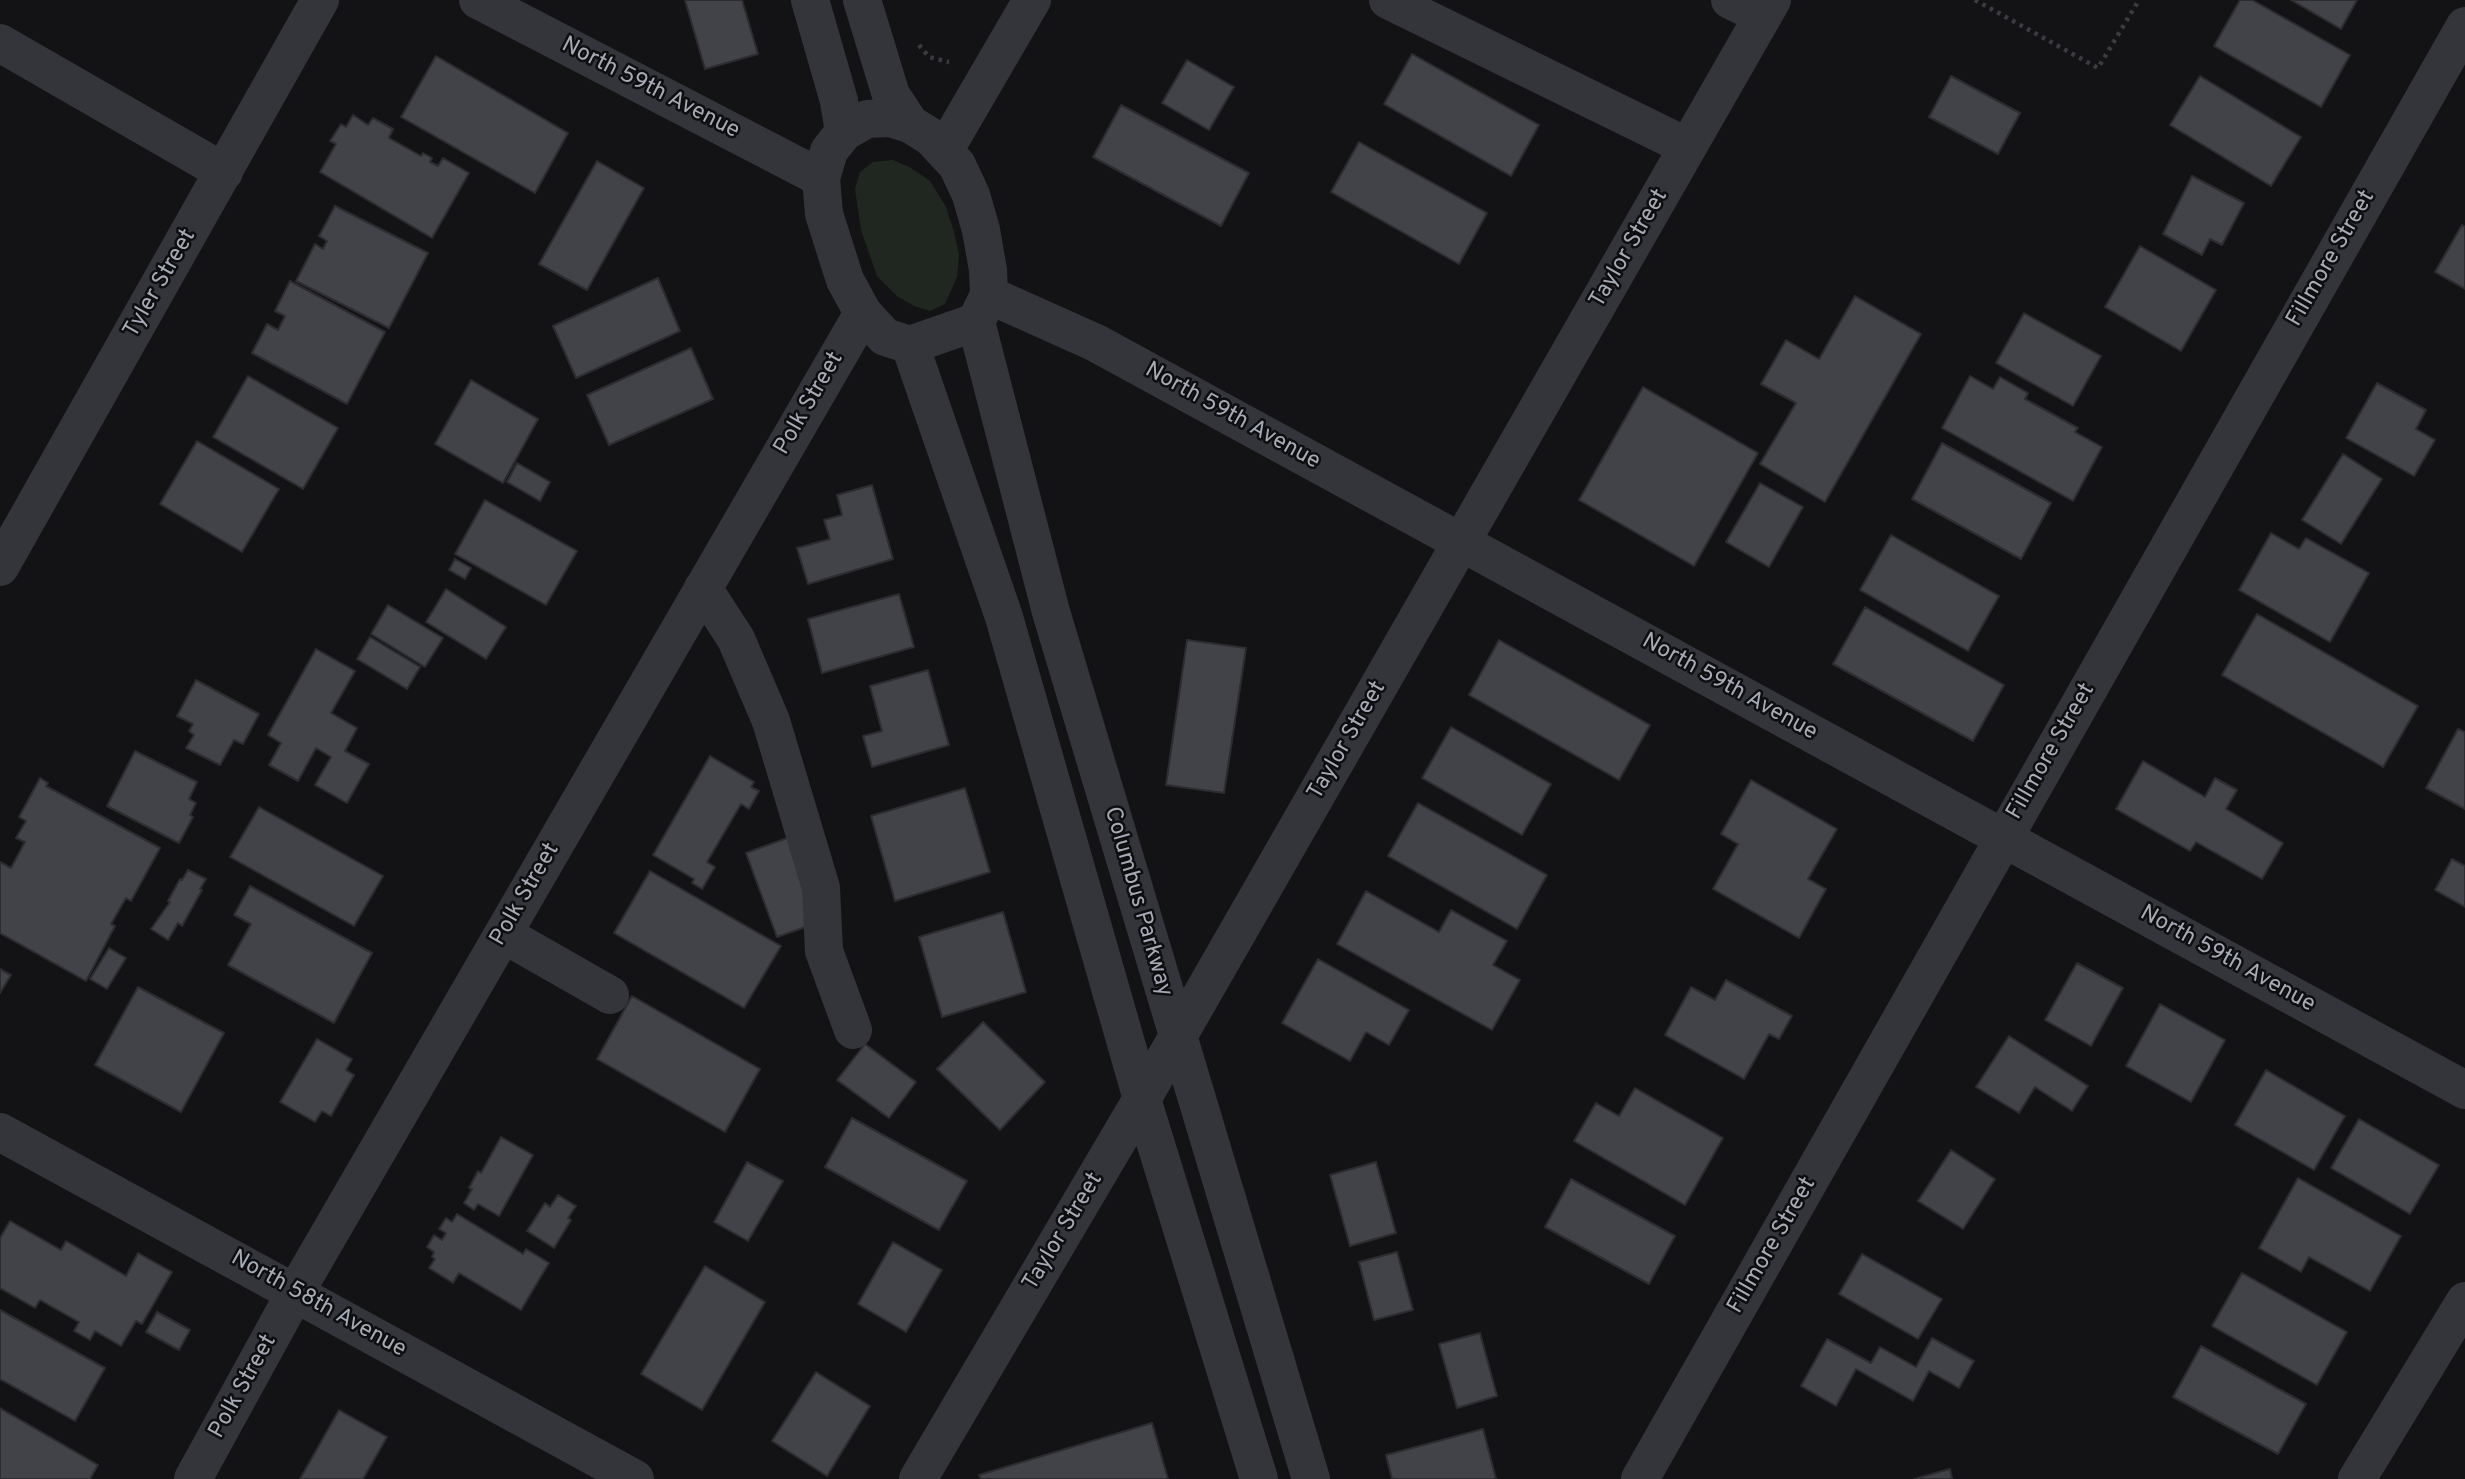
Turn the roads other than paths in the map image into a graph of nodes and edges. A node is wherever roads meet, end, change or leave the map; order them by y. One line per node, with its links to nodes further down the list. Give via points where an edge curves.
1 (320, 0): 16 (street, Tyler Street)
2 (478, 0): 17 (street, North 59th Avenue)
3 (810, 0): 13 (street)
4 (862, 0): 12 (street, via 891,95)
5 (1032, 0): 15 (street)
6 (1388, 0): 14 (street)
7 (2448, 0): 9 (street)
8 (1755, 5): 14 (street, Taylor Street)
9 (2465, 10)
10 (2465, 26): 25 (street, Fillmore Street)
11 (0, 43): 16 (street)
12 (911, 124): 13 (street, via 890,118 867,119); 15 (street)
13 (844, 132): 17 (street, via 829,151)
14 (1688, 147): 22 (street, Taylor Street)
15 (944, 151): 18 (street, via 957,165 981,230)
16 (224, 172): 21 (street, Tyler Street)
17 (821, 178): 19 (street, via 824,214 845,280)
18 (983, 309): 20 (street); 22 (street, North 59th Avenue, via 1096,343); 29 (street, Columbus Parkway, via 1051,612)
19 (863, 313): 20 (street, via 885,337); 24 (street, Polk Street)
20 (910, 345): 31 (street, via 1004,617)
21 (12, 519): 23 (street, Tyler Street)
22 (1462, 542): 25 (street, North 59th Avenue); 29 (street, Taylor Street)
23 (0, 567)
24 (703, 589): 26 (street, Polk Street); 28 (street, via 736,639 771,721 821,888 824,951)
25 (2003, 838): 30 (street, North 59th Avenue); 40 (street, Fillmore Street)
26 (503, 934): 27 (street); 33 (street, Polk Street)
27 (610, 995)
28 (853, 1030)
29 (1178, 1038): 31 (street, Taylor Street); 39 (street, Columbus Parkway)
30 (2465, 1090)
31 (1142, 1099): 37 (street, Taylor Street); 38 (street)
32 (0, 1132): 33 (street, North 58th Avenue)
33 (295, 1293): 35 (street, Polk Street); 36 (street, North 58th Avenue)
34 (2465, 1301): 41 (street)
35 (193, 1479)
36 (635, 1479)
37 (918, 1479)
38 (1259, 1479)
39 (1311, 1479)
40 (1640, 1479)
41 (2357, 1479)

